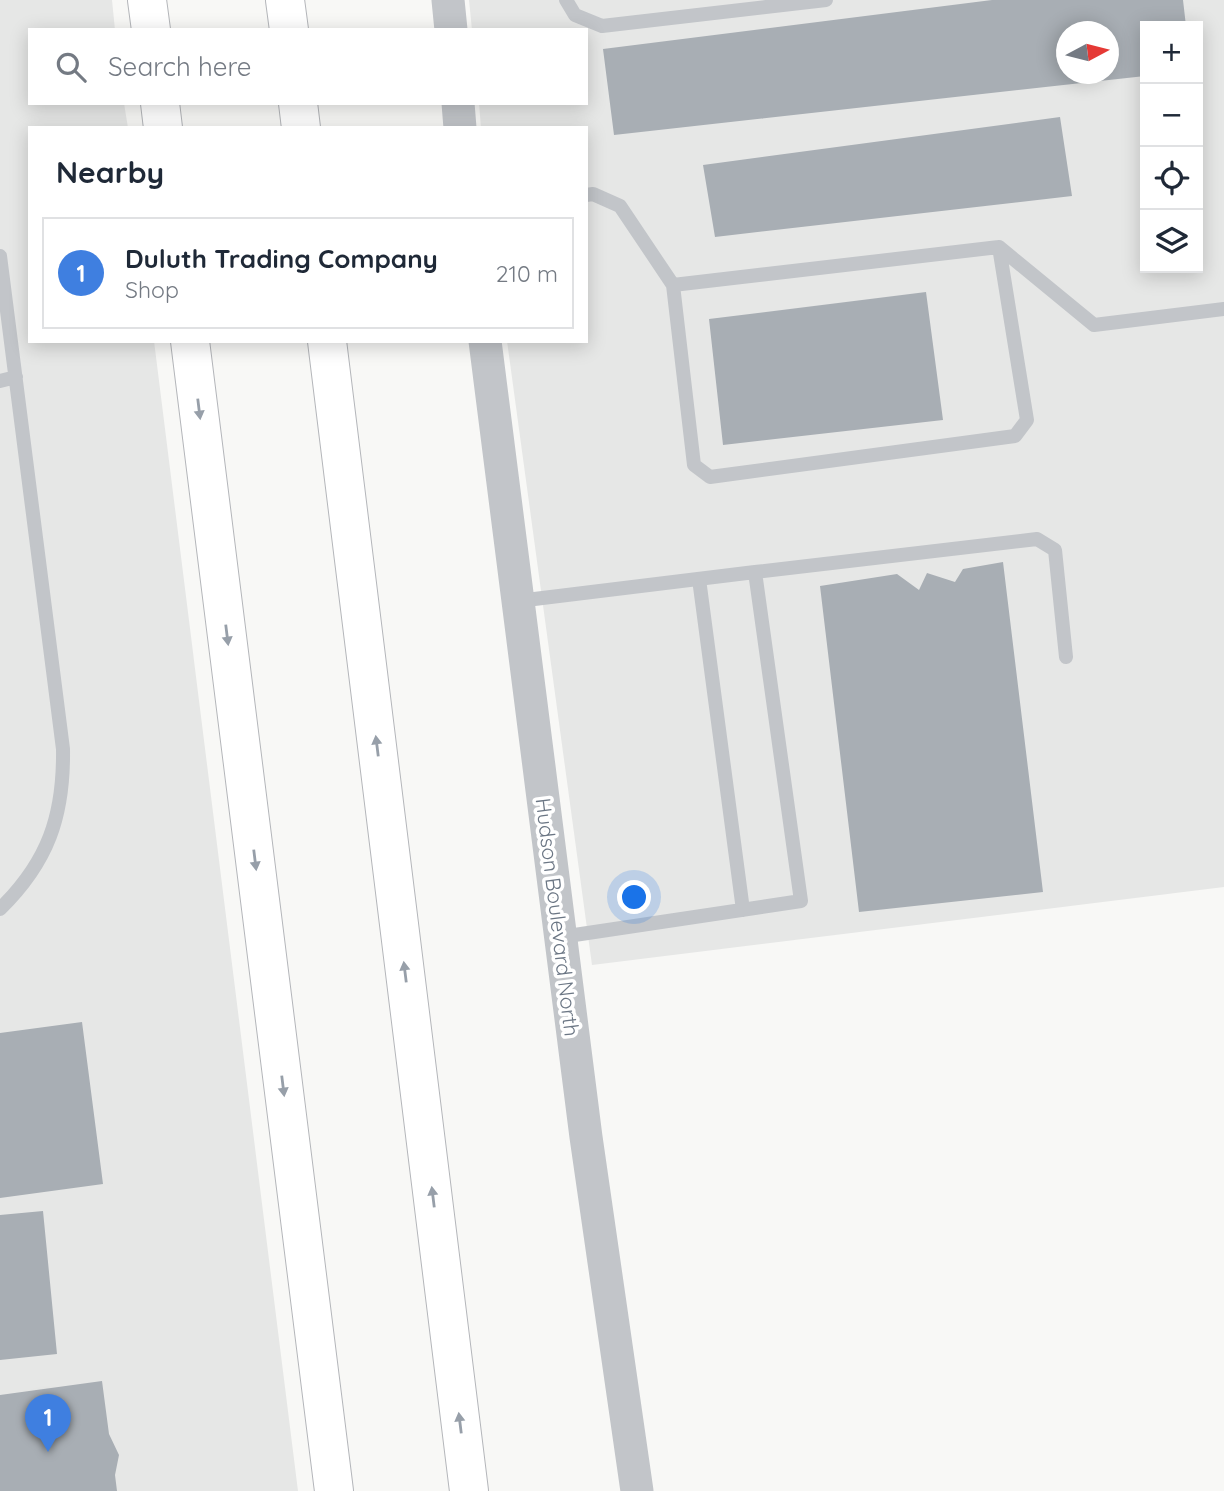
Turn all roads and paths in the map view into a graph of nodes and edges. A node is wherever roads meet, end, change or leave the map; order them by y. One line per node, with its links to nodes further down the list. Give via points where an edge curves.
1 (147, 0): 6 (highway)
2 (285, 0): 7 (highway)
3 (448, 0): 8 (street)
4 (566, 0): 5 (lane, via 576,15 602,26)
5 (825, 0)
6 (150, 28)
7 (289, 28)
8 (451, 28)
9 (160, 105): 12 (highway)
10 (298, 105): 13 (highway)
11 (458, 105): 14 (street)
12 (163, 126)
13 (301, 126)
14 (460, 126)
15 (588, 195): 18 (lane, via 620,206)
16 (999, 247): 18 (lane); 18 (lane, via 1027,420 1015,436 710,477 694,465); 19 (lane, via 1094,326)
17 (0, 256): 23 (lane)
18 (673, 285)
19 (1224, 309)
20 (190, 343): 32 (highway, one-way to 32)
21 (327, 343): 33 (highway, one-way to 21)
22 (485, 343): 27 (street, Hudson Boulevard North)
23 (16, 377): 24 (lane); 29 (lane, via 64,782 57,818 38,863)
24 (0, 381)
25 (755, 572): 26 (lane); 28 (lane, via 1037,539 1055,550); 30 (lane, via 802,901)
26 (699, 579): 27 (lane); 30 (lane)
27 (518, 601): 31 (street, Hudson Boulevard North)
28 (1066, 657)
29 (0, 909)
30 (743, 910): 31 (lane)
31 (561, 937): 34 (street, Hudson Boulevard North)
32 (334, 1491)
33 (469, 1491)
34 (637, 1491)

